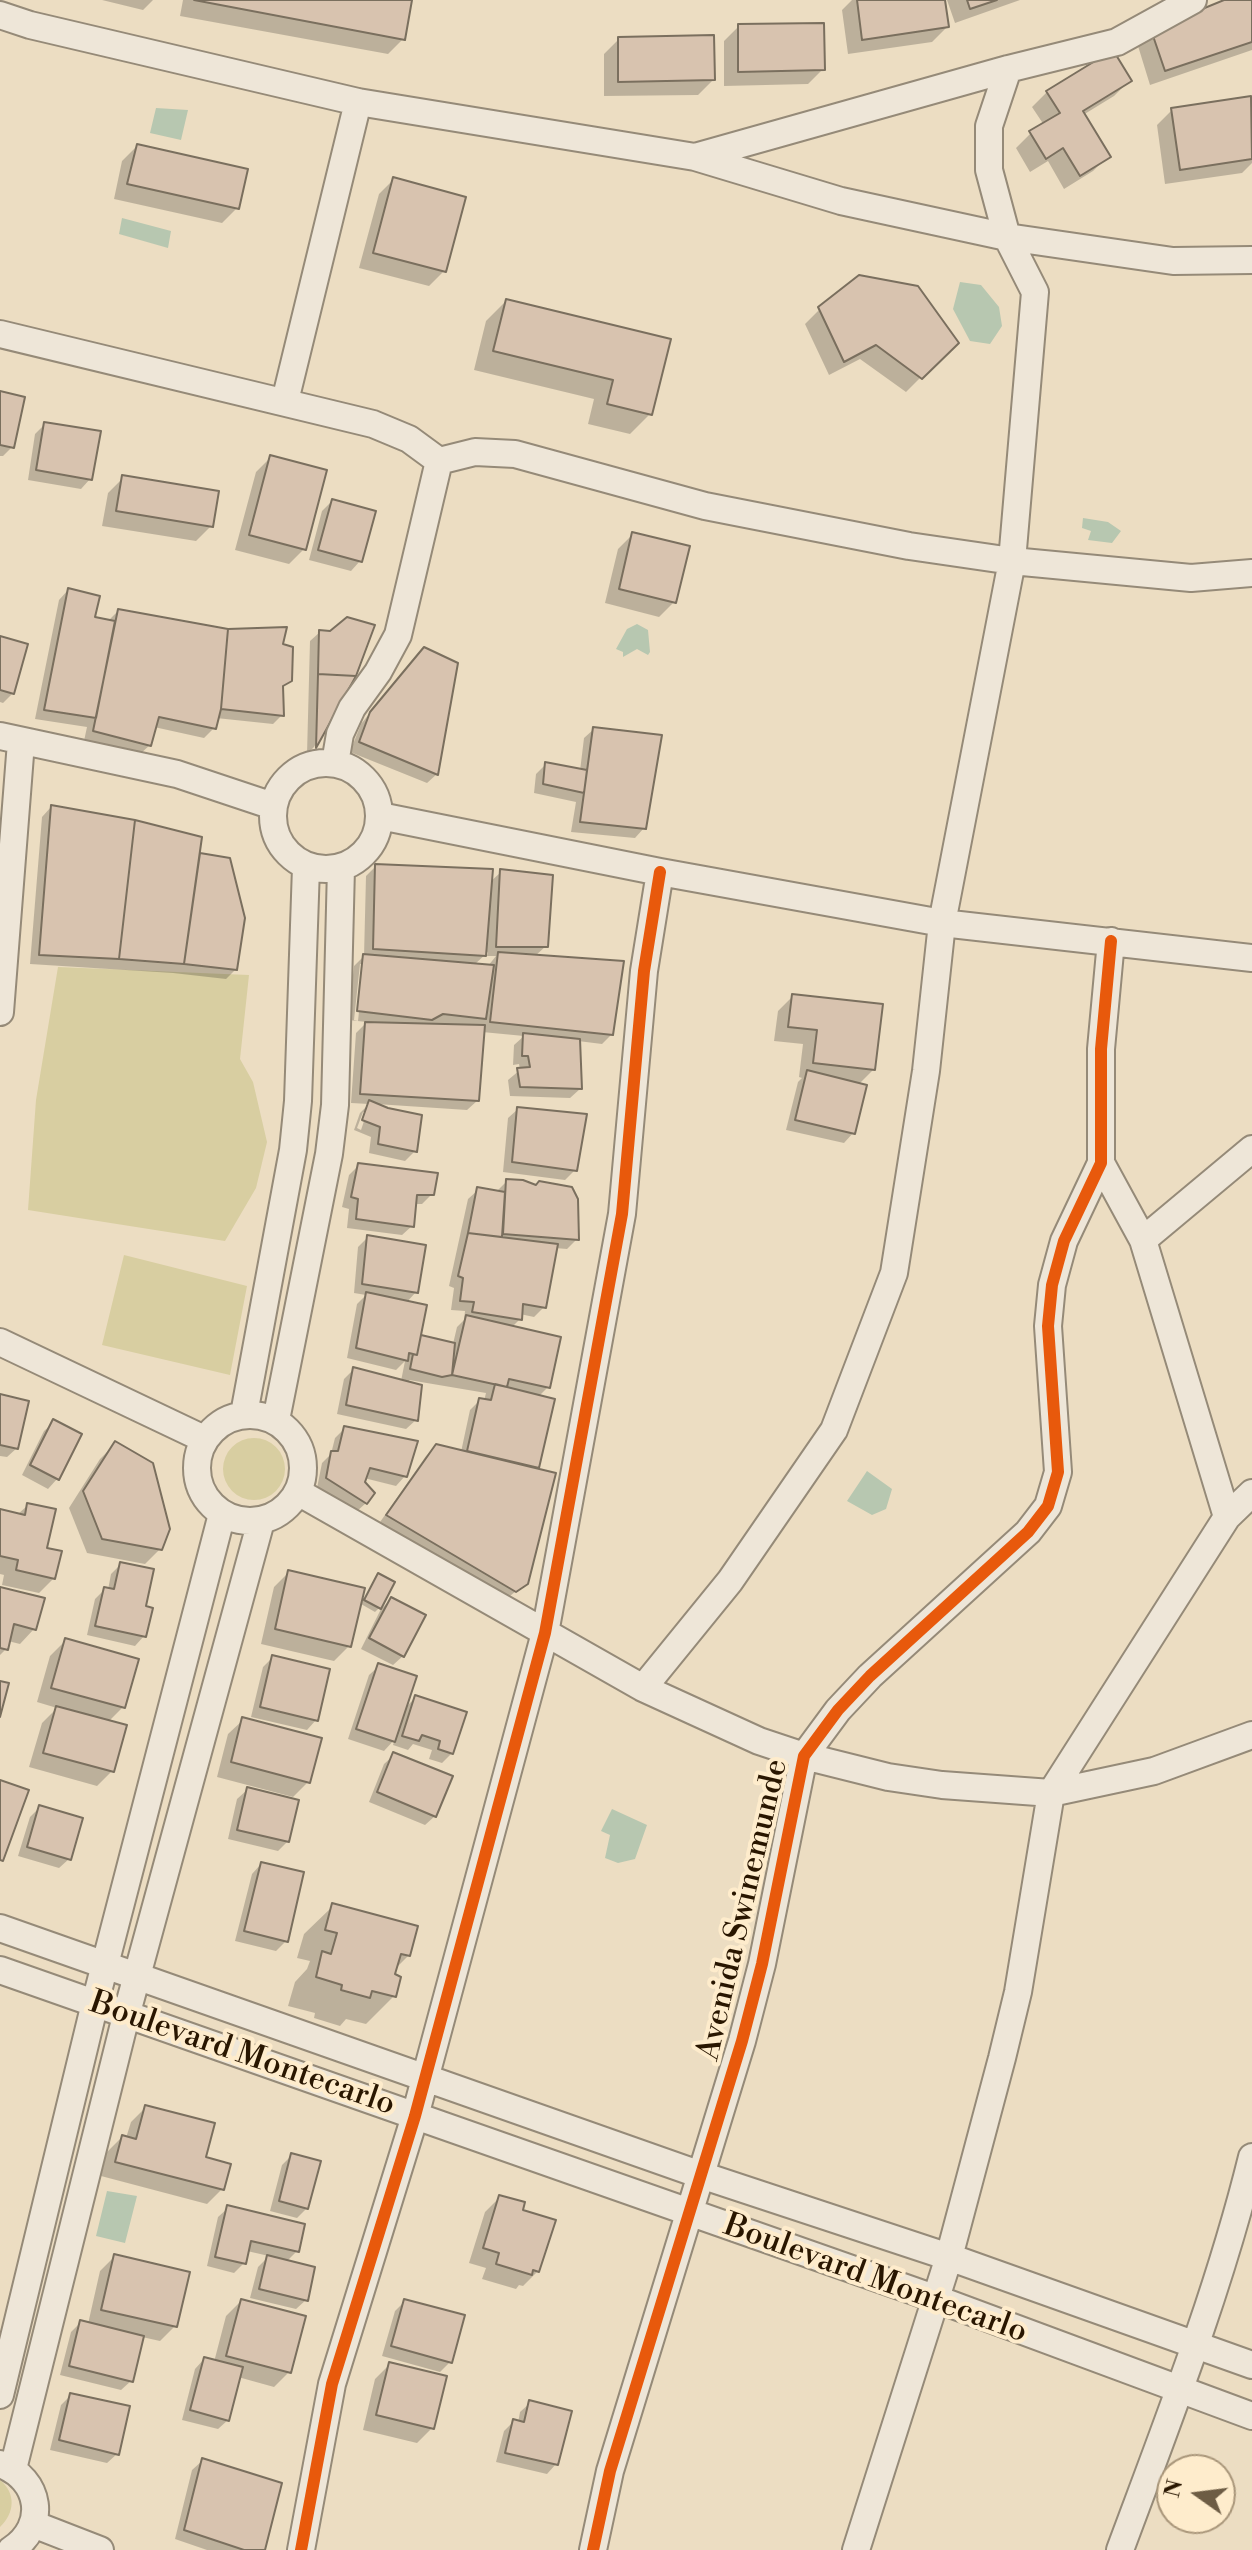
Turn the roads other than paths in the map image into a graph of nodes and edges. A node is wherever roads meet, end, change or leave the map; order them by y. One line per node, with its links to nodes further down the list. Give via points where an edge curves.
1 (1193, 0): 3 (street, via 1117,42)
2 (0, 15): 4 (street)
3 (1008, 69): 5 (street); 6 (street, via 989,126 989,170)
4 (358, 102): 5 (street); 9 (street)
5 (695, 157): 6 (street, via 841,201)
6 (1007, 237): 7 (street, via 1173,261); 11 (street, via 1035,292)
7 (1252, 260)
8 (0, 334): 9 (street)
9 (285, 401): 10 (street, via 373,424 409,439)
10 (439, 461): 11 (street, via 475,452 515,454 705,506); 14 (street, via 398,635 352,708)
11 (1012, 561): 12 (street, via 1191,578); 20 (street)
12 (1252, 573)
13 (10, 739): 15 (street, via 177,774); 23 (street)
14 (335, 763): 15 (street, via 296,772 281,787); 16 (street, via 353,769 367,782)
15 (273, 806): 17 (street, via 274,831 286,852)
16 (380, 816): 18 (street, via 375,839 361,857); 19 (street)
17 (306, 867): 18 (street); 28 (street, via 293,1150)
18 (341, 868): 29 (street, via 335,1105)
19 (660, 872): 20 (street); 36 (street, via 644,971 622,1214)
20 (942, 923): 21 (street); 37 (street, via 926,1071 894,1273 834,1430 730,1581)
21 (1111, 941): 22 (street); 25 (street, Avenida Swinemunde, via 1101,1049)
22 (1252, 958)
23 (0, 1012)
24 (1252, 1149): 26 (street)
25 (1101, 1163): 26 (street); 39 (street, Avenida Swinemunde, via 1064,1241 1052,1285 1048,1326 1058,1472 1048,1506 1028,1532 870,1676)
26 (1143, 1240): 34 (street)
27 (0, 1342): 30 (street)
28 (244, 1414): 29 (street); 30 (street, via 221,1422)
29 (276, 1420): 31 (street, via 301,1451 304,1472)
30 (204, 1439): 33 (street, via 197,1459 198,1480 207,1500)
31 (298, 1492): 35 (street, via 282,1511); 36 (street)
32 (1252, 1493): 34 (street)
33 (222, 1514): 35 (street); 42 (street)
34 (1227, 1517): 40 (street)
35 (261, 1521): 44 (street)
36 (545, 1633): 37 (street); 47 (street)
37 (643, 1688): 39 (street)
38 (1252, 1735): 40 (street, via 1154,1771)
39 (804, 1756): 40 (street, via 888,1777); 50 (street, Avenida Swinemunde, via 762,1964)
40 (1051, 1793): 52 (street, via 1018,1992)
41 (0, 1928): 42 (street, Boulevard Montecarlo)
42 (106, 1966): 44 (street, Boulevard Montecarlo); 45 (street)
43 (0, 1970): 45 (street, Boulevard Montecarlo)
44 (138, 1977): 46 (street); 47 (street, Boulevard Montecarlo)
45 (95, 2003): 46 (street, Boulevard Montecarlo); 57 (street)
46 (126, 2016): 48 (street, Boulevard Montecarlo); 59 (street)
47 (425, 2077): 48 (street); 50 (street, Boulevard Montecarlo)
48 (415, 2116): 51 (street, Boulevard Montecarlo); 63 (street, via 332,2384)
49 (1252, 2157): 54 (street)
50 (701, 2175): 51 (street, Avenida Swinemunde); 52 (street, Boulevard Montecarlo)
51 (688, 2213): 53 (street, Boulevard Montecarlo); 64 (street, Avenida Swinemunde, via 610,2471)
52 (949, 2257): 53 (street); 54 (street, Boulevard Montecarlo)
53 (934, 2298): 56 (street, Boulevard Montecarlo); 65 (street)
54 (1194, 2344): 55 (street, Boulevard Montecarlo); 56 (street)
55 (1252, 2365)
56 (1180, 2389): 58 (street, Boulevard Montecarlo); 66 (street)
57 (0, 2395)
58 (1252, 2416)
59 (7, 2466): 60 (street, via 33,2493)
60 (33, 2524): 61 (street); 62 (street)
61 (11, 2550)
62 (100, 2550)
63 (301, 2550)
64 (593, 2550)
65 (856, 2550)
66 (1120, 2550)

